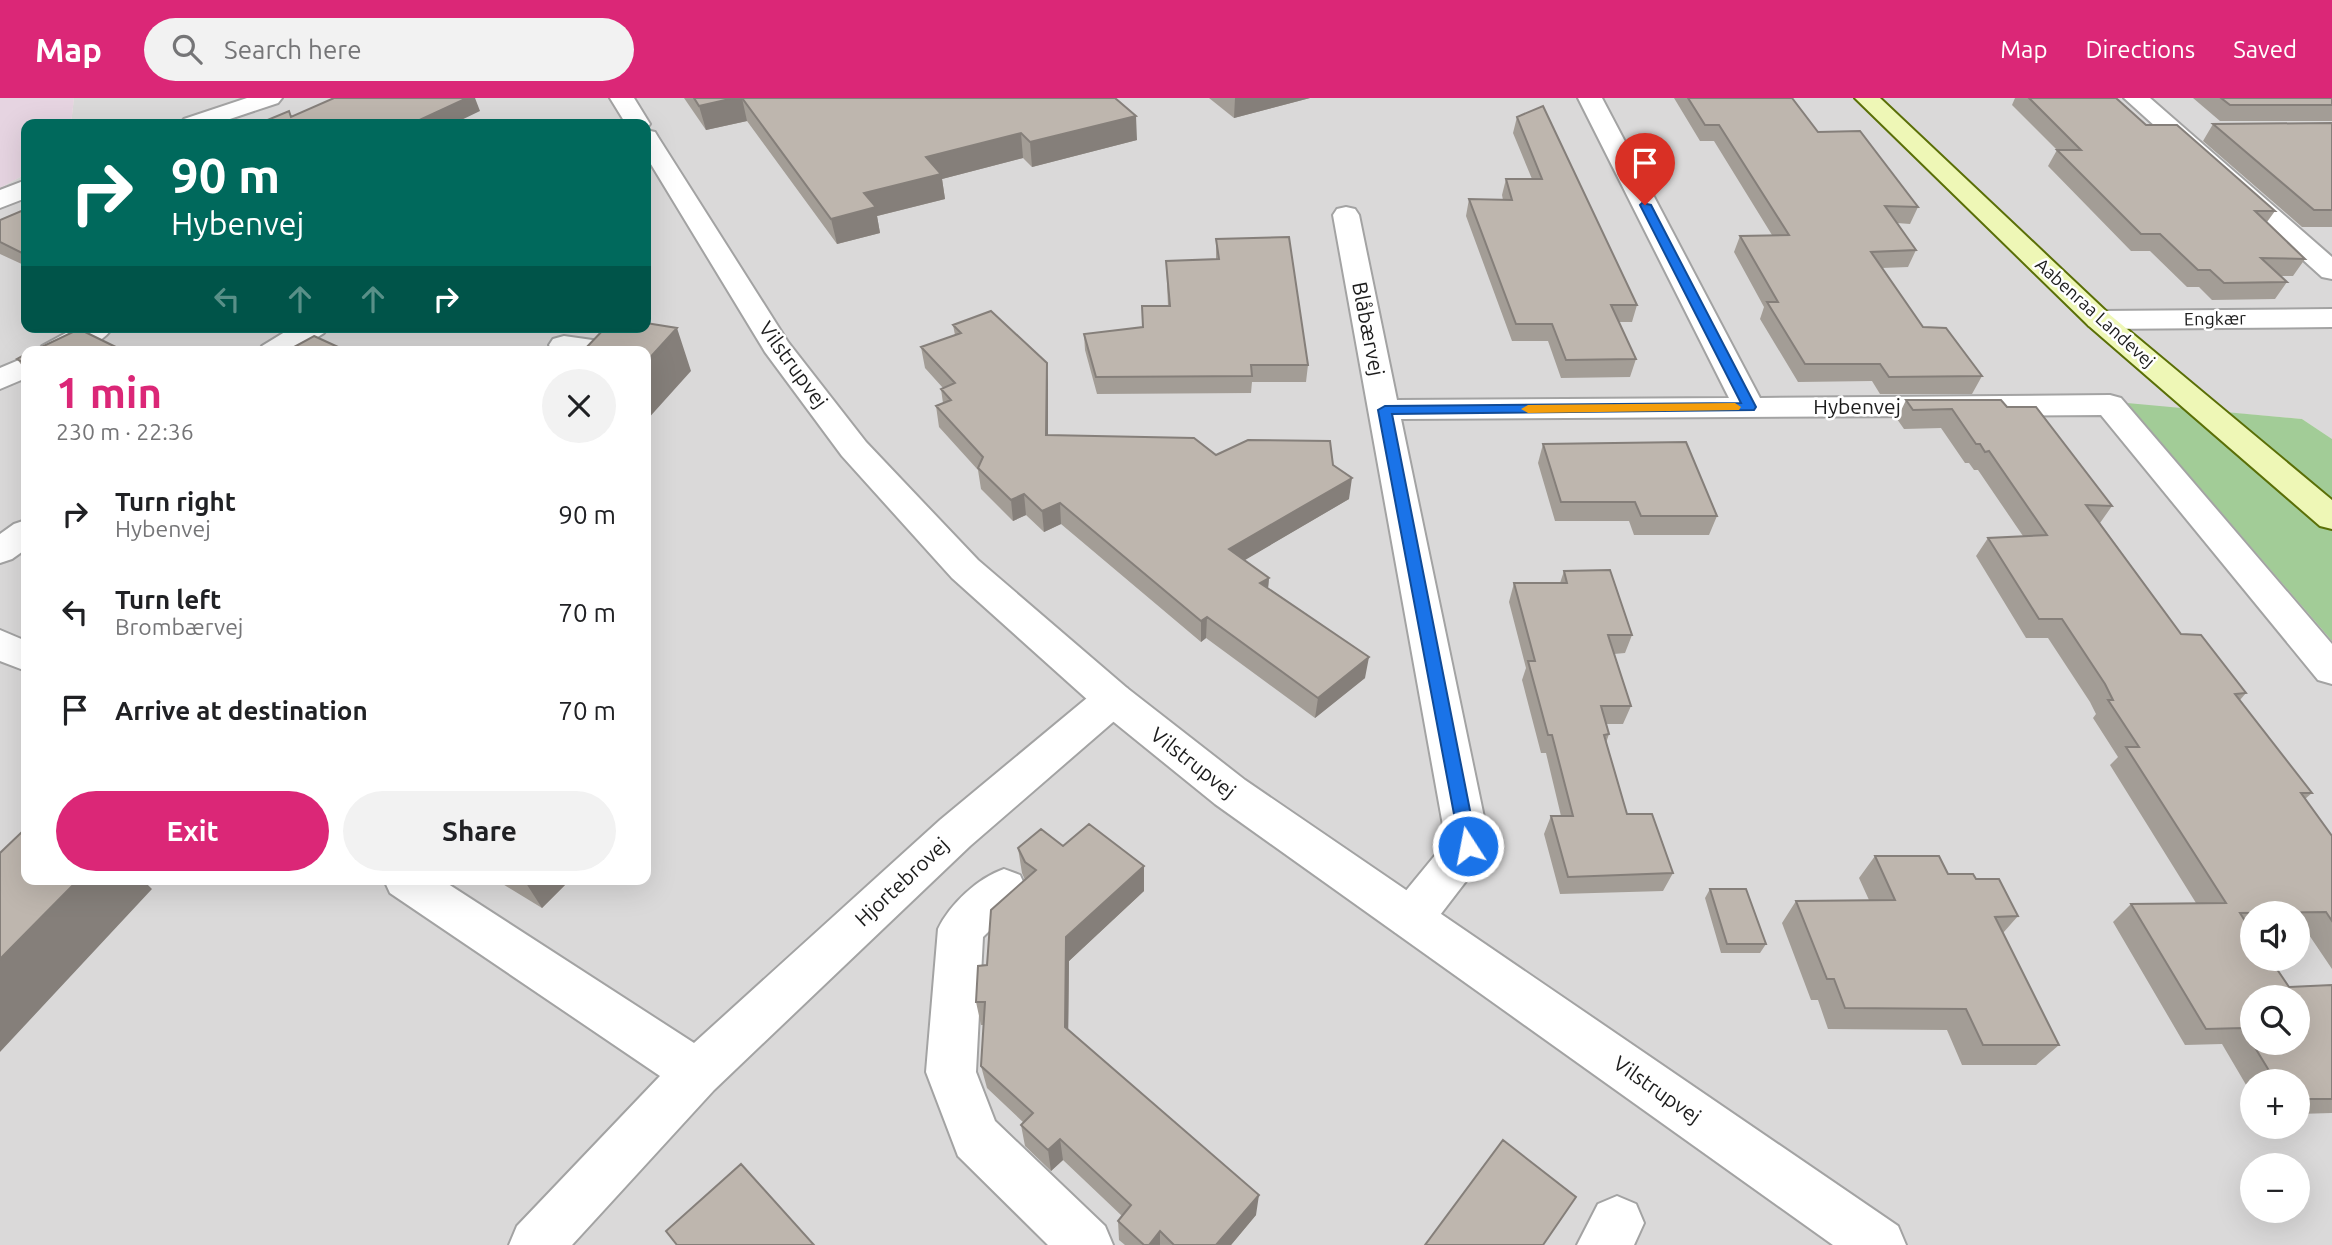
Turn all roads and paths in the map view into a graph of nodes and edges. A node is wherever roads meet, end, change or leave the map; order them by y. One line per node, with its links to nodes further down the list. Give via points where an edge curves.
1 (270, 98): 6 (street)
2 (621, 98): 7 (street)
3 (1590, 98): 25 (street)
4 (1867, 98): 16 (main road, Aabenraa Landevej)
5 (2136, 98): 9 (street)
6 (207, 119)
7 (635, 119)
8 (2213, 130): 9 (street)
9 (2174, 131): 14 (street)
10 (651, 145): 33 (street, Vilstrupvej, via 776,346 854,449 965,569)
11 (21, 190): 12 (street)
12 (0, 200)
13 (1346, 215): 26 (street, Blåbærvej)
14 (2332, 271)
15 (2332, 318): 16 (street, Engkær)
16 (2099, 320): 27 (main road, Aabenraa Landevej)
17 (88, 333): 20 (street)
18 (304, 333): 21 (street)
19 (564, 345): 22 (street)
20 (64, 346)
21 (283, 346)
22 (582, 346)
23 (21, 369): 24 (street)
24 (0, 380)
25 (1749, 407): 26 (street, Hybenvej); 32 (street, Hybenvej, via 2110,405)
26 (1385, 410): 36 (street, Blåbærvej, via 1468,846)
27 (2332, 518)
28 (21, 536): 29 (street)
29 (0, 551)
30 (0, 644): 31 (street)
31 (21, 654)
32 (2332, 670)
33 (1113, 699): 36 (street, Vilstrupvej, via 1230,792); 37 (street, Hjortebrovej, via 955,833)
34 (414, 885): 37 (street)
35 (1004, 888): 39 (street, via 961,929 951,1072 976,1138)
36 (1410, 918): 40 (street, Vilstrupvej)
37 (697, 1073): 38 (street, Hjortebrovej)
38 (536, 1245)
39 (1086, 1245)
40 (1880, 1245)

